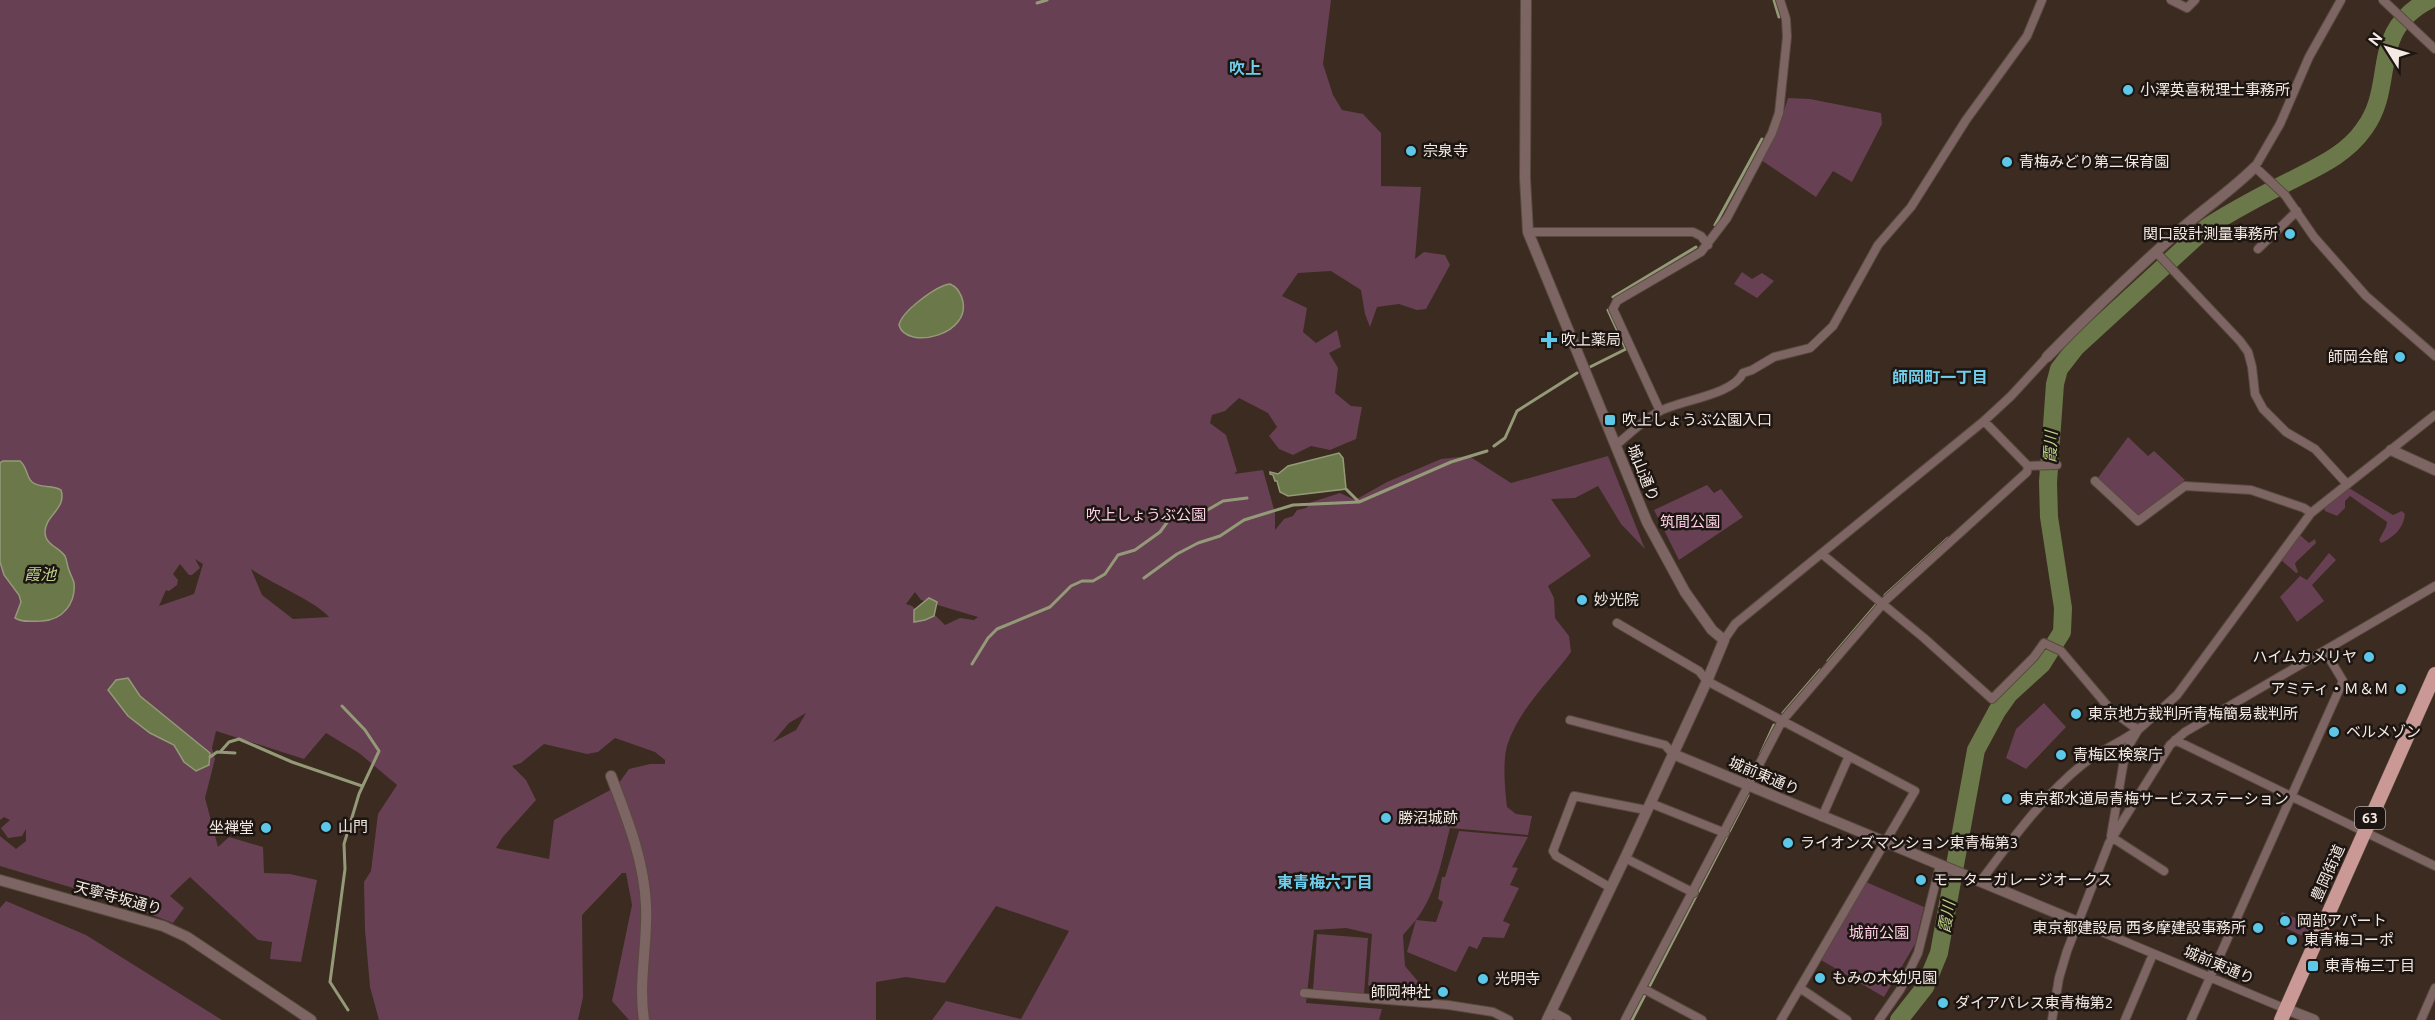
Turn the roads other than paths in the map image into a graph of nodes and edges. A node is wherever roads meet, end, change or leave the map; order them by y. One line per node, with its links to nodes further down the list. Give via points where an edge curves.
1 (1526, 0): 11 (street, 城山通り)
2 (1780, 0): 12 (street, via 1787,37 1779,113 1772,133)
3 (2042, 0): 17 (street, via 2027,36 1966,120 1911,207 1878,245 1841,312 1821,338 1810,348 1774,357 1714,393)
4 (2171, 0): 5 (street, via 2187,8)
5 (2195, 0)
6 (2341, 0): 9 (street)
7 (2383, 0): 8 (street)
8 (2435, 49)
9 (2255, 167): 10 (street); 14 (street, via 2196,216)
10 (2297, 211): 13 (street); 15 (street, via 2314,237 2366,296)
11 (1528, 232): 12 (street, via 1693,232); 20 (street, 城山通り)
12 (1708, 245): 17 (street, via 1617,301 1613,309)
13 (2258, 249)
14 (2159, 255): 16 (street); 26 (street, via 2241,341 2248,352 2255,394 2263,410 2286,432 2315,449)
15 (2435, 356)
16 (2047, 357): 19 (street)
17 (1660, 411): 20 (street)
18 (2435, 415): 21 (street)
19 (1984, 421): 23 (street); 28 (street)
20 (1616, 445): 32 (street, 城山通り, via 1647,522 1669,564 1712,630)
21 (2391, 450): 24 (street); 26 (street)
22 (2057, 465): 23 (street)
23 (2028, 466): 30 (street, via 2027,472)
24 (2435, 470)
25 (2095, 481): 27 (street, via 2138,521 2185,486 2251,490)
26 (2347, 484): 27 (street)
27 (2311, 513): 38 (street, via 2177,695)
28 (1822, 554): 30 (street); 32 (street, via 1735,624)
29 (2435, 586): 33 (street)
30 (1882, 603): 37 (street); 38 (street, via 1992,699 2044,643 2061,651 2110,710)
31 (1617, 623): 35 (street, via 1699,671)
32 (1724, 640): 35 (street)
33 (2325, 651): 39 (street); 44 (street, via 2343,681)
34 (2434, 677): 47 (main road, 豊岡街道 / 63)
35 (1707, 681): 37 (street); 40 (street)
36 (1570, 720): 40 (street, via 1665,746)
37 (1782, 721): 41 (street); 43 (street)
38 (2138, 730): 49 (street, via 2126,753); 56 (street, via 2070,776)
39 (2175, 740): 44 (street); 49 (street)
40 (1673, 754): 43 (street, 城前東通り); 45 (street)
41 (1850, 756): 46 (street); 50 (street, via 1915,791)
42 (611, 776): 69 (street, via 643,872)
43 (1749, 786): 46 (street, 城前東通り); 48 (street)
44 (2291, 797): 47 (street); 61 (street)
45 (1648, 806): 48 (street); 51 (street); 57 (street, via 1574,796 1553,851)
46 (1822, 817): 50 (street, 城前東通り)
47 (2364, 832): 53 (street); 66 (main road, 豊岡街道 / 63)
48 (1725, 833): 58 (street)
49 (2111, 840): 54 (street); 59 (street)
50 (1886, 842): 52 (street, 城前東通り); 63 (street)
51 (1624, 858): 57 (street); 58 (street)
52 (1942, 865): 56 (street, 城前東通り); 76 (street, via 1918,952 1900,990)
53 (2435, 866)
54 (2164, 871)
55 (0, 880): 68 (street, 天寧寺坂通り, via 164,926 187,937)
56 (1980, 882): 59 (street, 城前東通り)
57 (1611, 888): 67 (street)
58 (1694, 893): 62 (street)
59 (2078, 922): 60 (street, 城前東通り); 77 (street, via 2059,978)
60 (2153, 954): 61 (street, 城前東通り); 78 (street)
61 (2210, 978): 66 (street, 城前東通り); 79 (street)
62 (1643, 988): 72 (street); 73 (street)
63 (1800, 988): 74 (street); 75 (street)
64 (2435, 988): 81 (street)
65 (1304, 993): 70 (street, via 1448,1005 1493,1012)
66 (2283, 1015): 80 (street, 城前東通り)
67 (1549, 1016): 71 (street)
68 (311, 1020)
69 (644, 1020)
70 (1509, 1020)
71 (1566, 1020)
72 (1625, 1020)
73 (1702, 1020)
74 (1781, 1020)
75 (1847, 1020)
76 (1879, 1020)
77 (2052, 1020)
78 (2125, 1020)
79 (2192, 1020)
80 (2314, 1020)
81 (2421, 1020)

